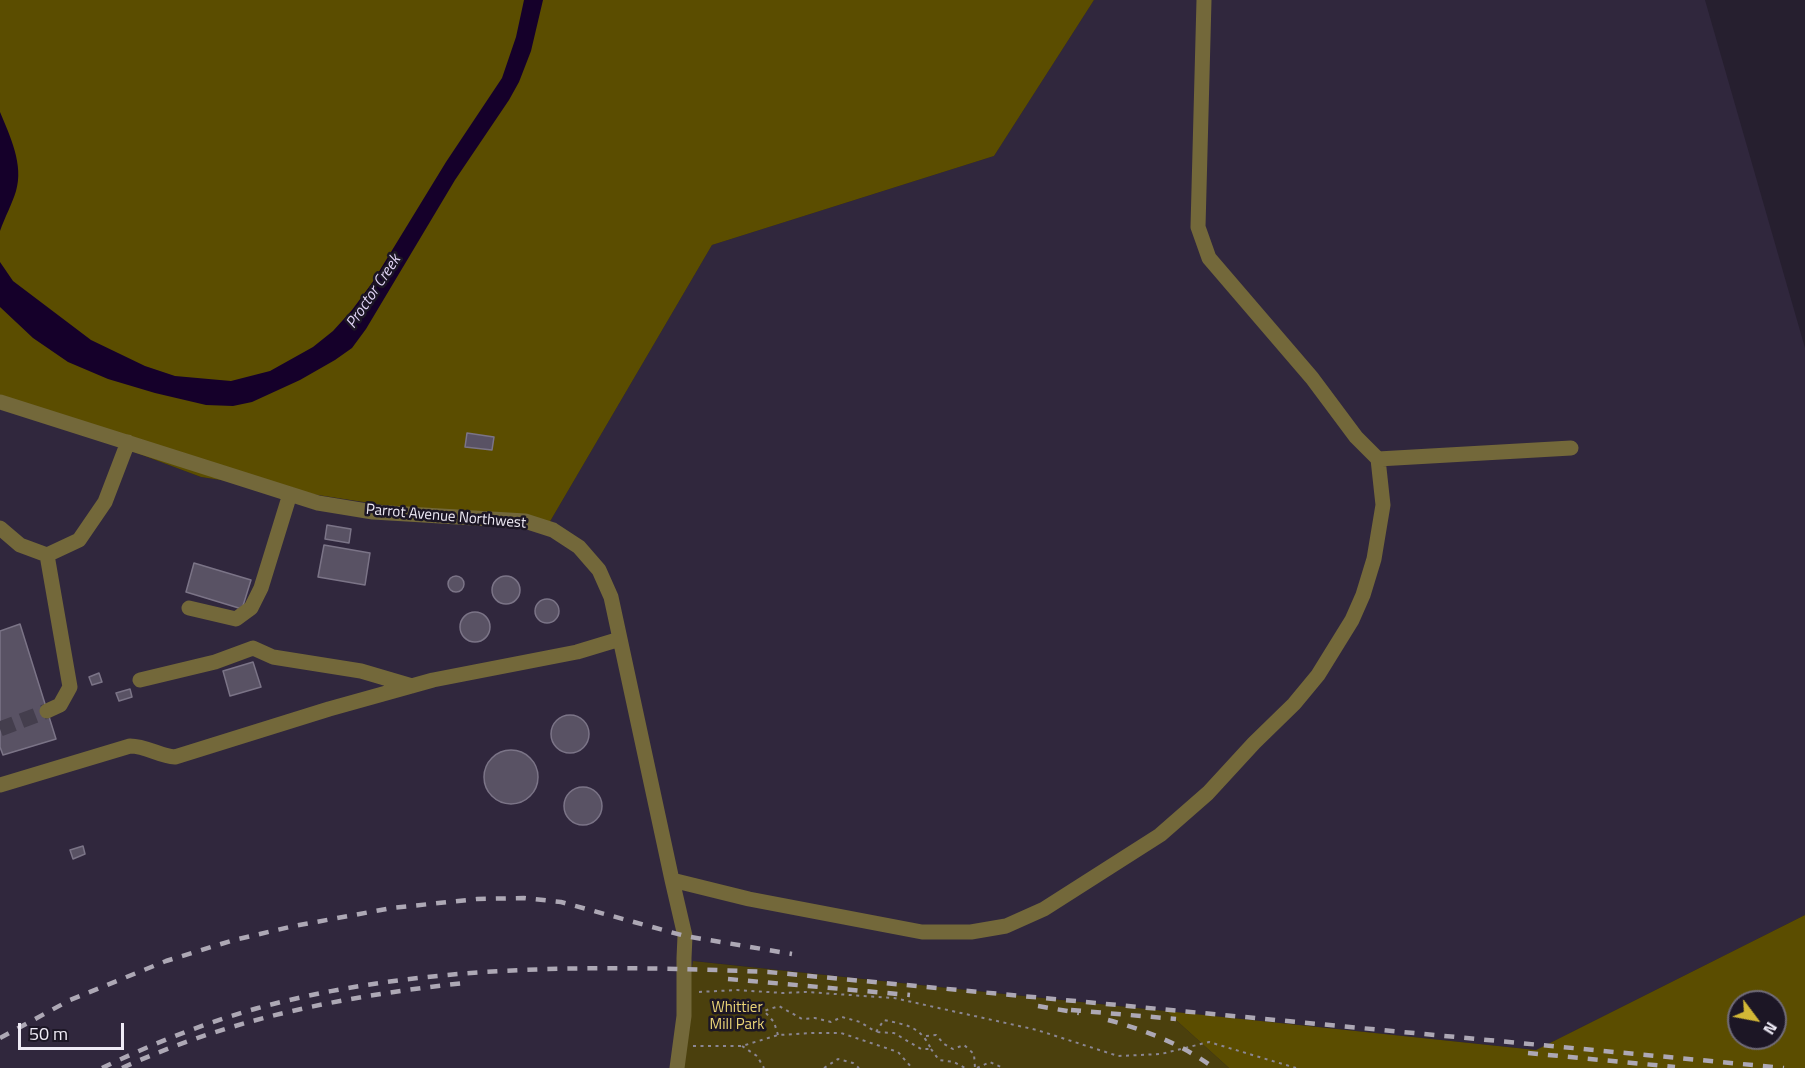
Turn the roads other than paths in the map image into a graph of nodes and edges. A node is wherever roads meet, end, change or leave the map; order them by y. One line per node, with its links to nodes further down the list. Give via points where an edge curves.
1 (1204, 0): 5 (street, via 1198,227 1209,258)
2 (0, 402): 3 (street, Parrot Avenue Northwest)
3 (128, 442): 6 (street, Parrot Avenue Northwest); 8 (street, via 105,502 79,540)
4 (1571, 448): 5 (street)
5 (1378, 459): 15 (street, via 1383,505 1374,559 1352,620 1318,675 1208,793 1160,835 1044,909 1006,926 971,932 922,932)
6 (290, 494): 9 (street, via 251,608 236,619); 10 (street, Parrot Avenue Northwest, via 373,512 525,521 553,530 579,547 599,570 611,597)
7 (0, 528): 8 (street, via 20,545)
8 (47, 555): 13 (street, via 70,687 60,705)
9 (189, 608)
10 (620, 639): 12 (street, via 577,652); 15 (street, Parrot Avenue Northwest)
11 (141, 680): 12 (street, via 215,662 253,648 273,657 362,671)
12 (412, 686): 14 (street, via 175,757 130,746)
13 (47, 711)
14 (0, 785)
15 (672, 880): 16 (street, Parrot Avenue Northwest, via 685,936 684,1016)
16 (677, 1068)

